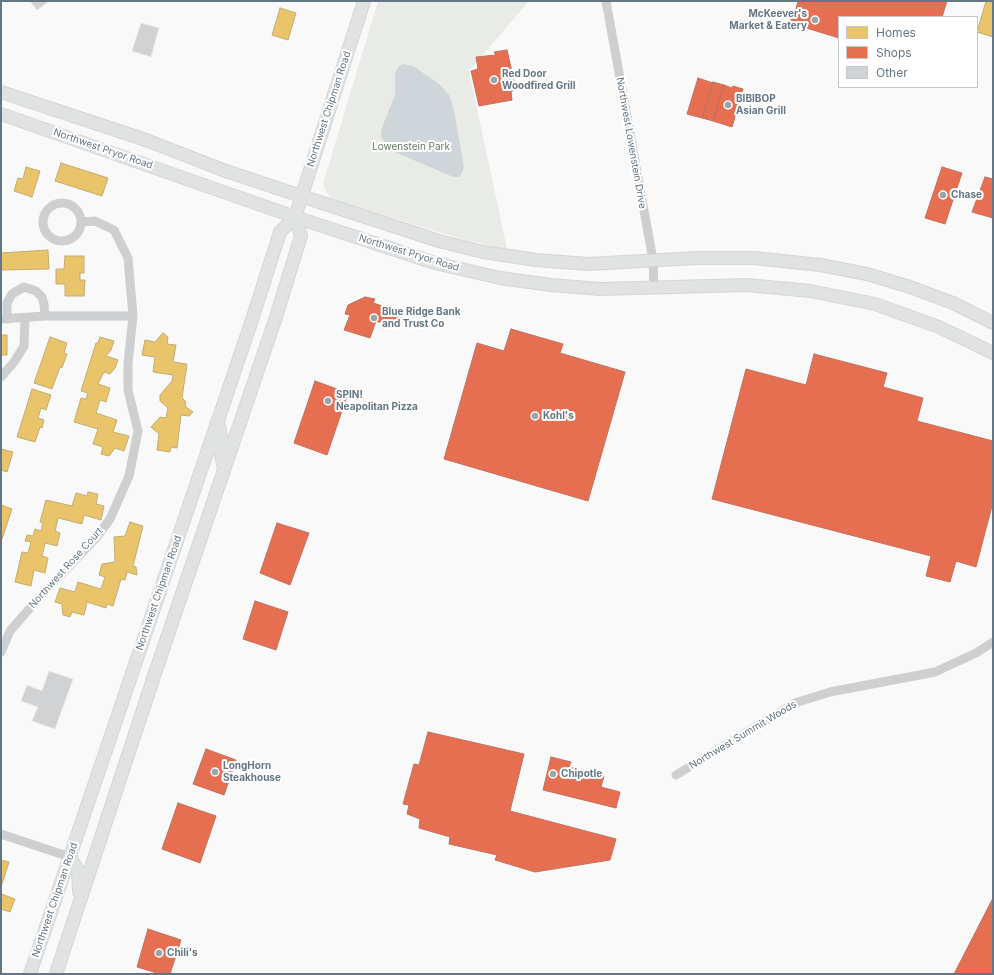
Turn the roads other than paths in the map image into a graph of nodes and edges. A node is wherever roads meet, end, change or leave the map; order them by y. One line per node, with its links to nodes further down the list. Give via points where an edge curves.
1 (364, 1): 5 (main road, Northwest Chipman Road)
2 (606, 1): 8 (street, Northwest Lowenstein Drive)
3 (1, 92): 5 (main road, Northwest Pryor Road, via 146,140 223,170)
4 (1, 114): 6 (main road, Northwest Pryor Road)
5 (301, 196): 6 (main road, Northwest Chipman Road); 8 (main road, Northwest Pryor Road, via 483,252 588,264)
6 (295, 217): 9 (main road, Northwest Pryor Road, via 435,263 500,278 600,289); 17 (main road, Northwest Chipman Road, via 280,232); 18 (main road, Northwest Chipman Road, via 301,236)
7 (81, 222): 7 (street, via 73,206 61,203 46,211 43,223 48,235 59,241 77,234); 11 (street, Northwest Rose Court, via 95,221 114,230 128,258)
8 (652, 260): 9 (street, Northwest Lowenstein Drive); 14 (main road, Northwest Pryor Road, via 754,258 820,265 867,274 910,287 953,303)
9 (654, 286): 15 (main road, Northwest Pryor Road, via 747,285 810,291 875,304 939,327)
10 (45, 316): 11 (street); 12 (street); 13 (street, via 42,297 36,291 24,287 12,294 7,303)
11 (133, 316): 20 (street, Northwest Rose Court, via 128,390 138,430 129,476 110,519 96,538 10,631)
12 (25, 318): 13 (street); 16 (street, via 24,346)
13 (4, 319)
14 (993, 323)
15 (993, 353)
16 (1, 377)
17 (218, 422): 18 (main road); 23 (main road, Northwest Chipman Road)
18 (224, 469): 24 (main road, Northwest Chipman Road)
19 (993, 642): 21 (street, Northwest Summit Woods, via 935,672 830,692 795,704)
20 (1, 652)
21 (676, 775)
22 (1, 834): 23 (street)
23 (70, 857): 24 (main road, via 78,870); 25 (main road, Northwest Chipman Road)
24 (79, 901): 26 (main road, Northwest Chipman Road)
25 (30, 974)
26 (56, 974)

